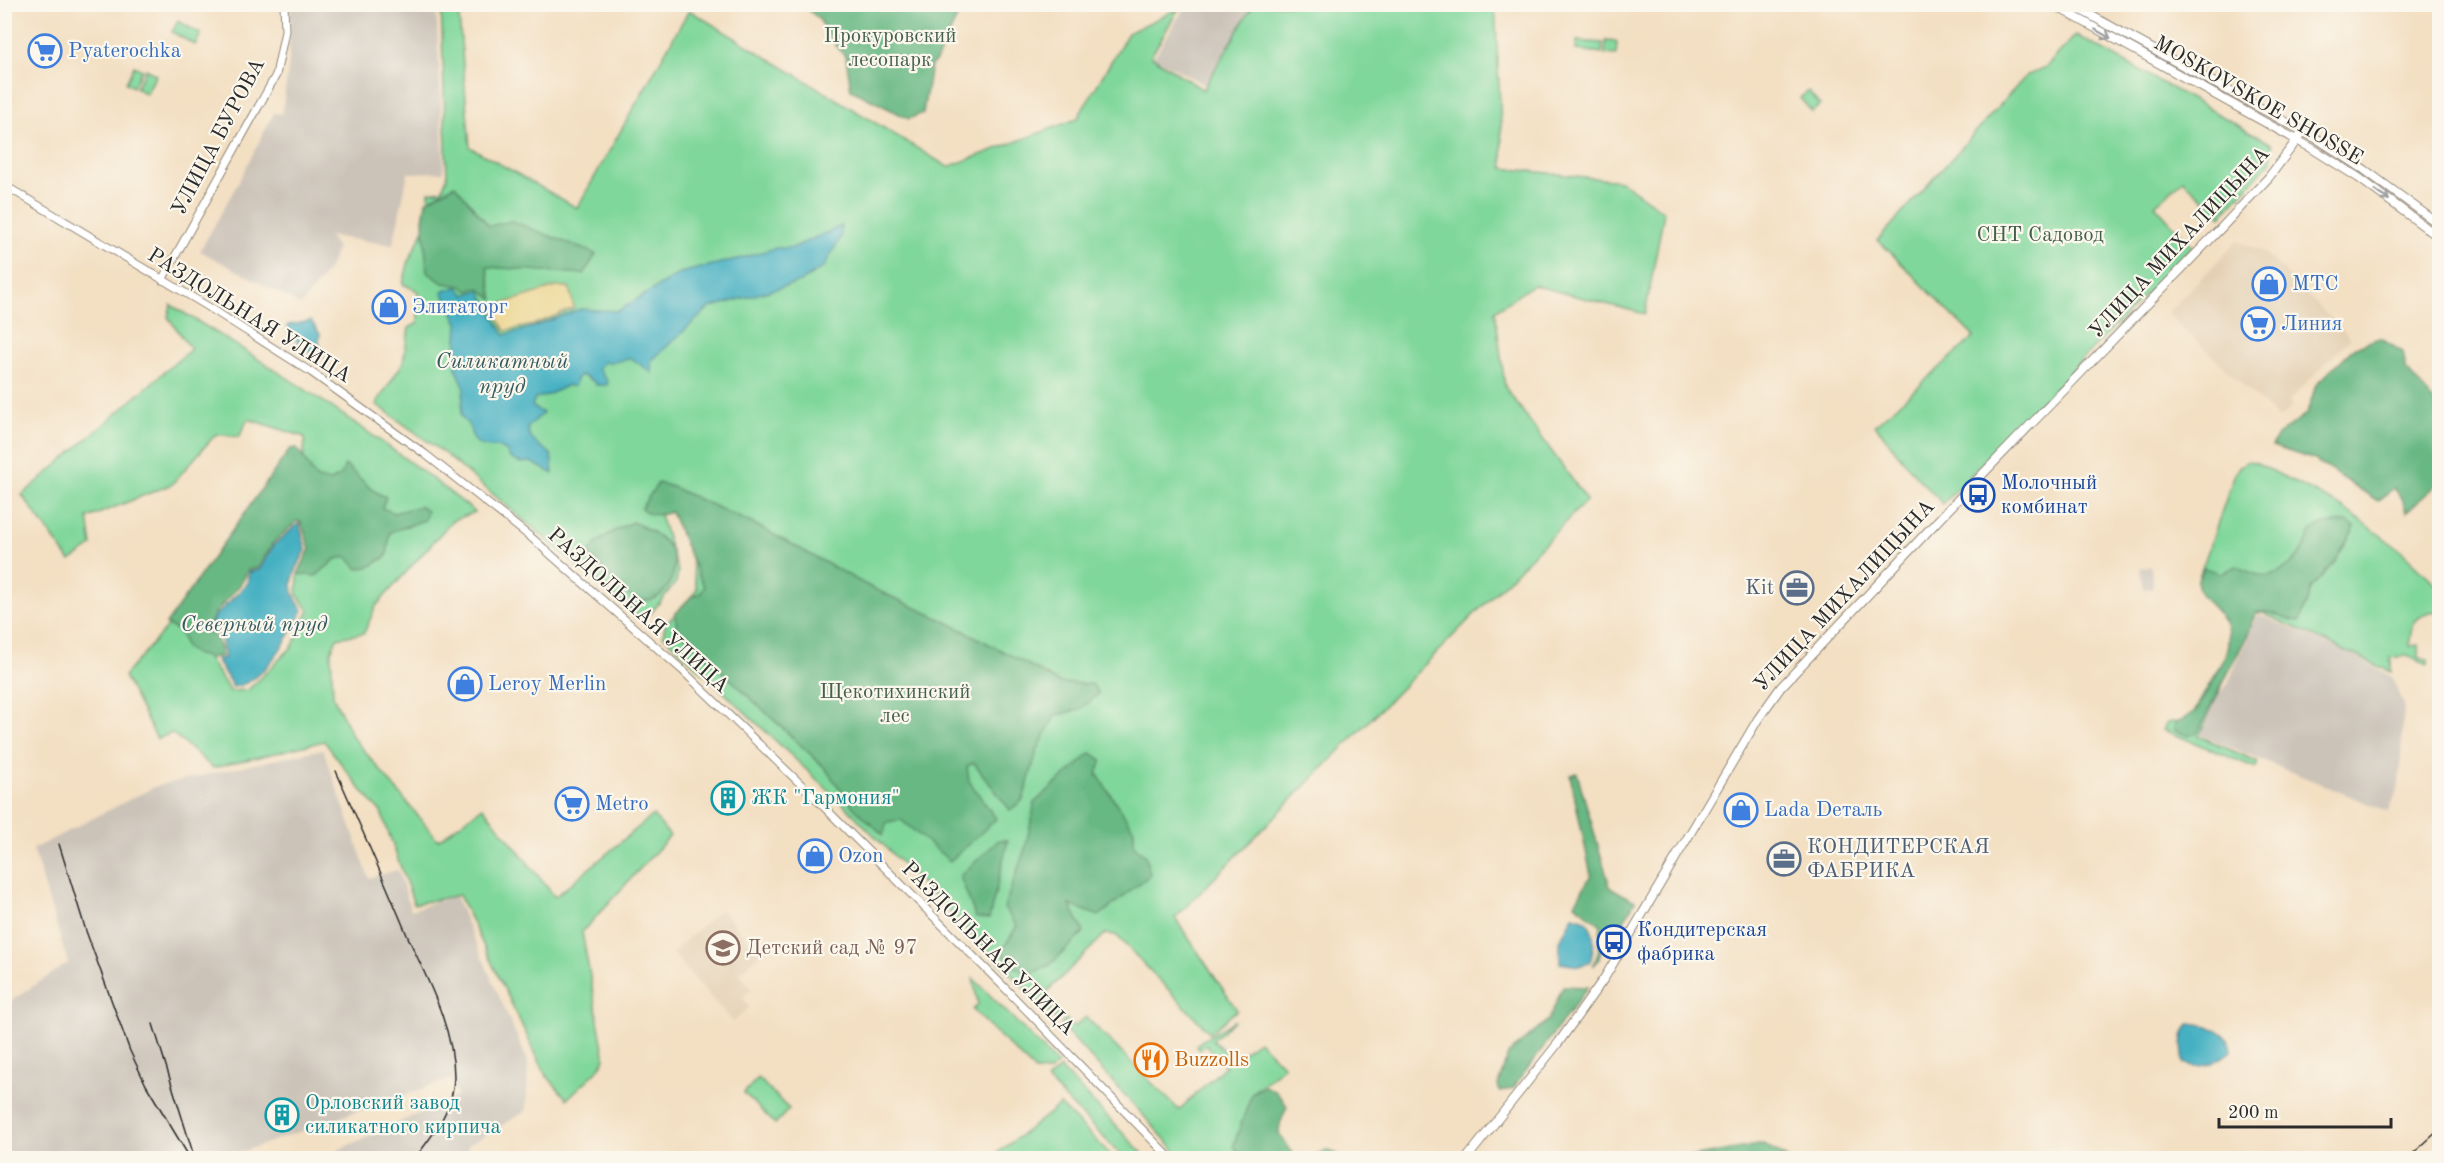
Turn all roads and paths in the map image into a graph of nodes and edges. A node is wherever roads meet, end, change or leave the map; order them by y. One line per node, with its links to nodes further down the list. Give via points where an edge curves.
1 (284, 4): 9 (main road, УЛИЦА БУРОВА, via 285,31 276,75)
2 (2052, 4): 5 (main road, MOSKOVSKOE SHOSSE, one-way to 5)
3 (2070, 4): 4 (main road, MOSKOVSKOE SHOSSE)
4 (2303, 132): 5 (main road, УЛИЦА МИХАЛИЦЫНА); 7 (main road, MOSKOVSKOE SHOSSE, via 2365,170)
5 (2298, 141): 8 (main road, MOSKOVSKOE SHOSSE, one-way to 8, via 2359,178); 11 (main road, УЛИЦА МИХАЛИЦЫНА, via 2150,304 1781,687 1758,718 1605,977)
6 (4, 185): 9 (main road, РАЗДОЛЬНАЯ УЛИЦА)
7 (2439, 225)
8 (2439, 238)
9 (162, 280): 10 (main road, РАЗДОЛЬНАЯ УЛИЦА, via 355,403 478,495 606,601 820,803)
10 (1170, 1158)
11 (1467, 1158)

